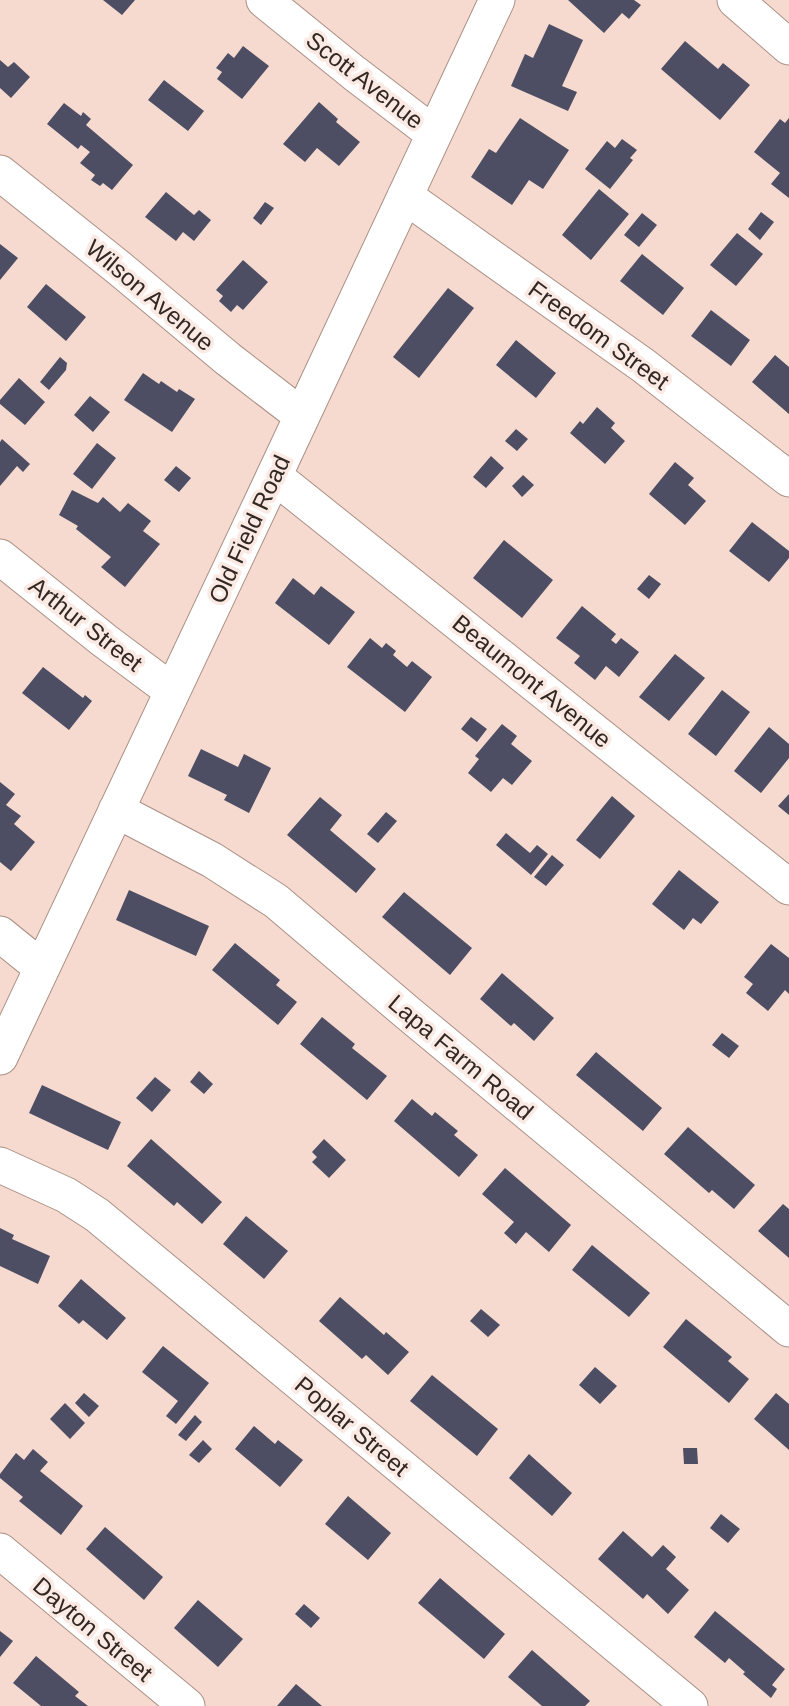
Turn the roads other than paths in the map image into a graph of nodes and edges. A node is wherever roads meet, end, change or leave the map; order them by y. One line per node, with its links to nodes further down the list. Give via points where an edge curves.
1 (264, 0): 5 (street, Scott Avenue)
2 (497, 0): 5 (street, Old Field Road)
3 (735, 0): 4 (street)
4 (789, 47)
5 (434, 134): 7 (street, Old Field Road)
6 (0, 173): 8 (street, Wilson Avenue)
7 (405, 196): 8 (street, Old Field Road); 10 (street, Freedom Street, via 645,366)
8 (302, 416): 9 (street, Old Field Road)
9 (274, 476): 12 (street, Old Field Road); 14 (street, Beaumont Avenue)
10 (789, 479)
11 (0, 556): 12 (street, Arthur Street)
12 (172, 691): 13 (street, Old Field Road)
13 (116, 810): 16 (street, Old Field Road); 19 (street, Lapa Farm Road, via 212,860 276,901)
14 (789, 887)
15 (0, 934): 16 (street)
16 (43, 968): 17 (street, Old Field Road)
17 (0, 1057)
18 (0, 1165): 22 (street, Poplar Street, via 66,1195 97,1215)
19 (789, 1329)
20 (0, 1551): 21 (street, Dayton Street)
21 (187, 1706)
22 (691, 1706)

